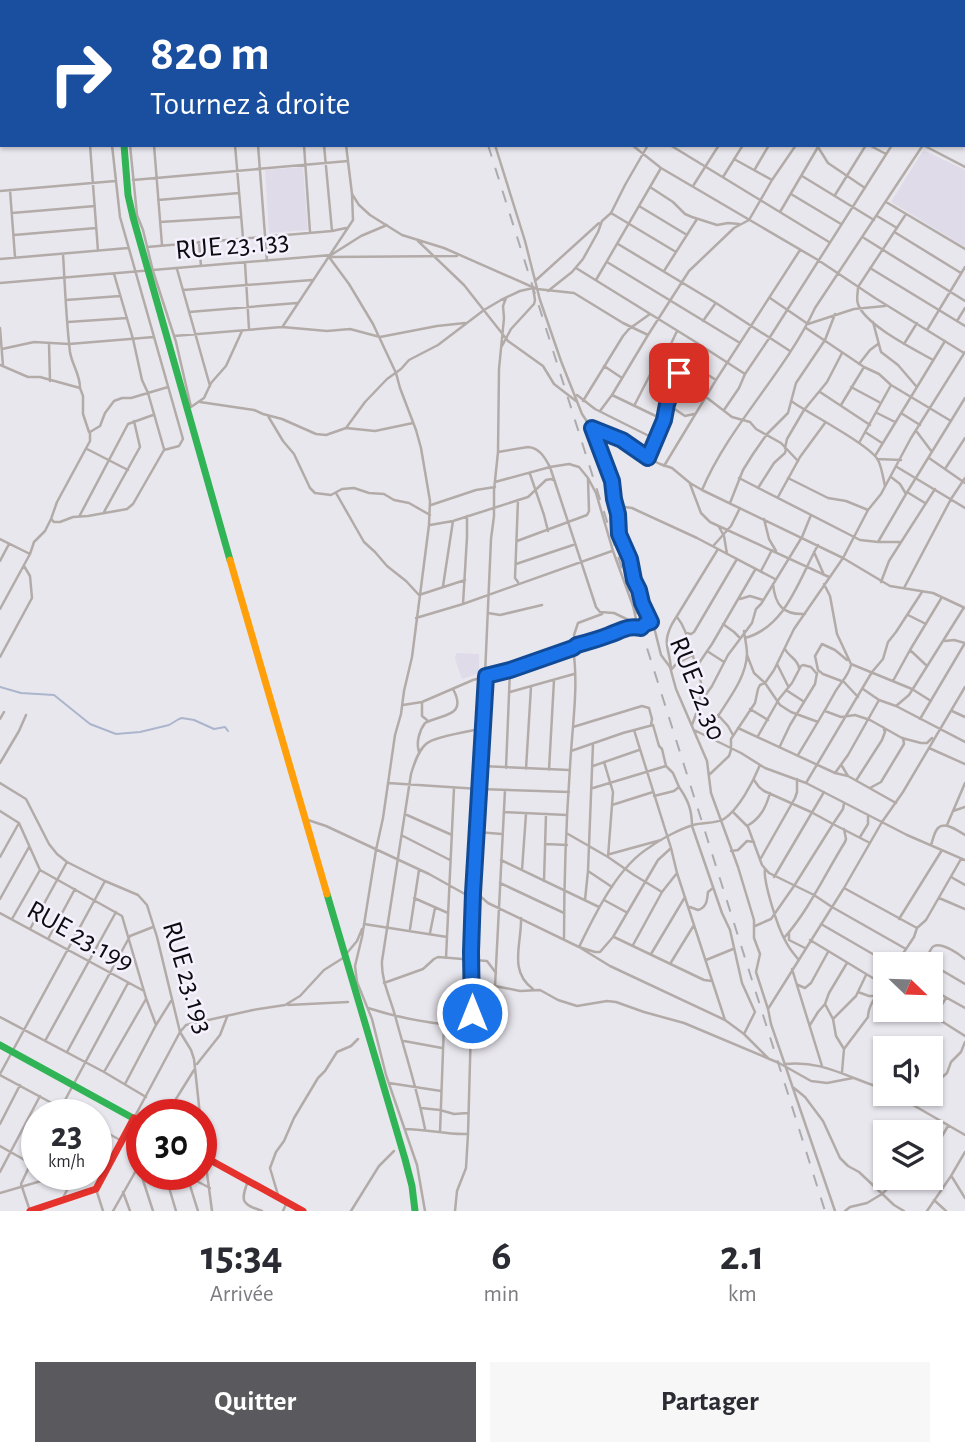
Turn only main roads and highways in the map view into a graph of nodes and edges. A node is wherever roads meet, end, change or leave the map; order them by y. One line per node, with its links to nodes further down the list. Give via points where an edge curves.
1 (121, 147): 2 (main road, via 127,212)
2 (188, 411): 3 (main road); 3 (main road)
3 (344, 957): 10 (main road)
4 (0, 1045): 5 (main road)
5 (126, 1114)
6 (126, 1136): 8 (main road, via 96,1189)
7 (217, 1164): 9 (main road)
8 (30, 1211)
9 (303, 1211)
10 (413, 1211)

